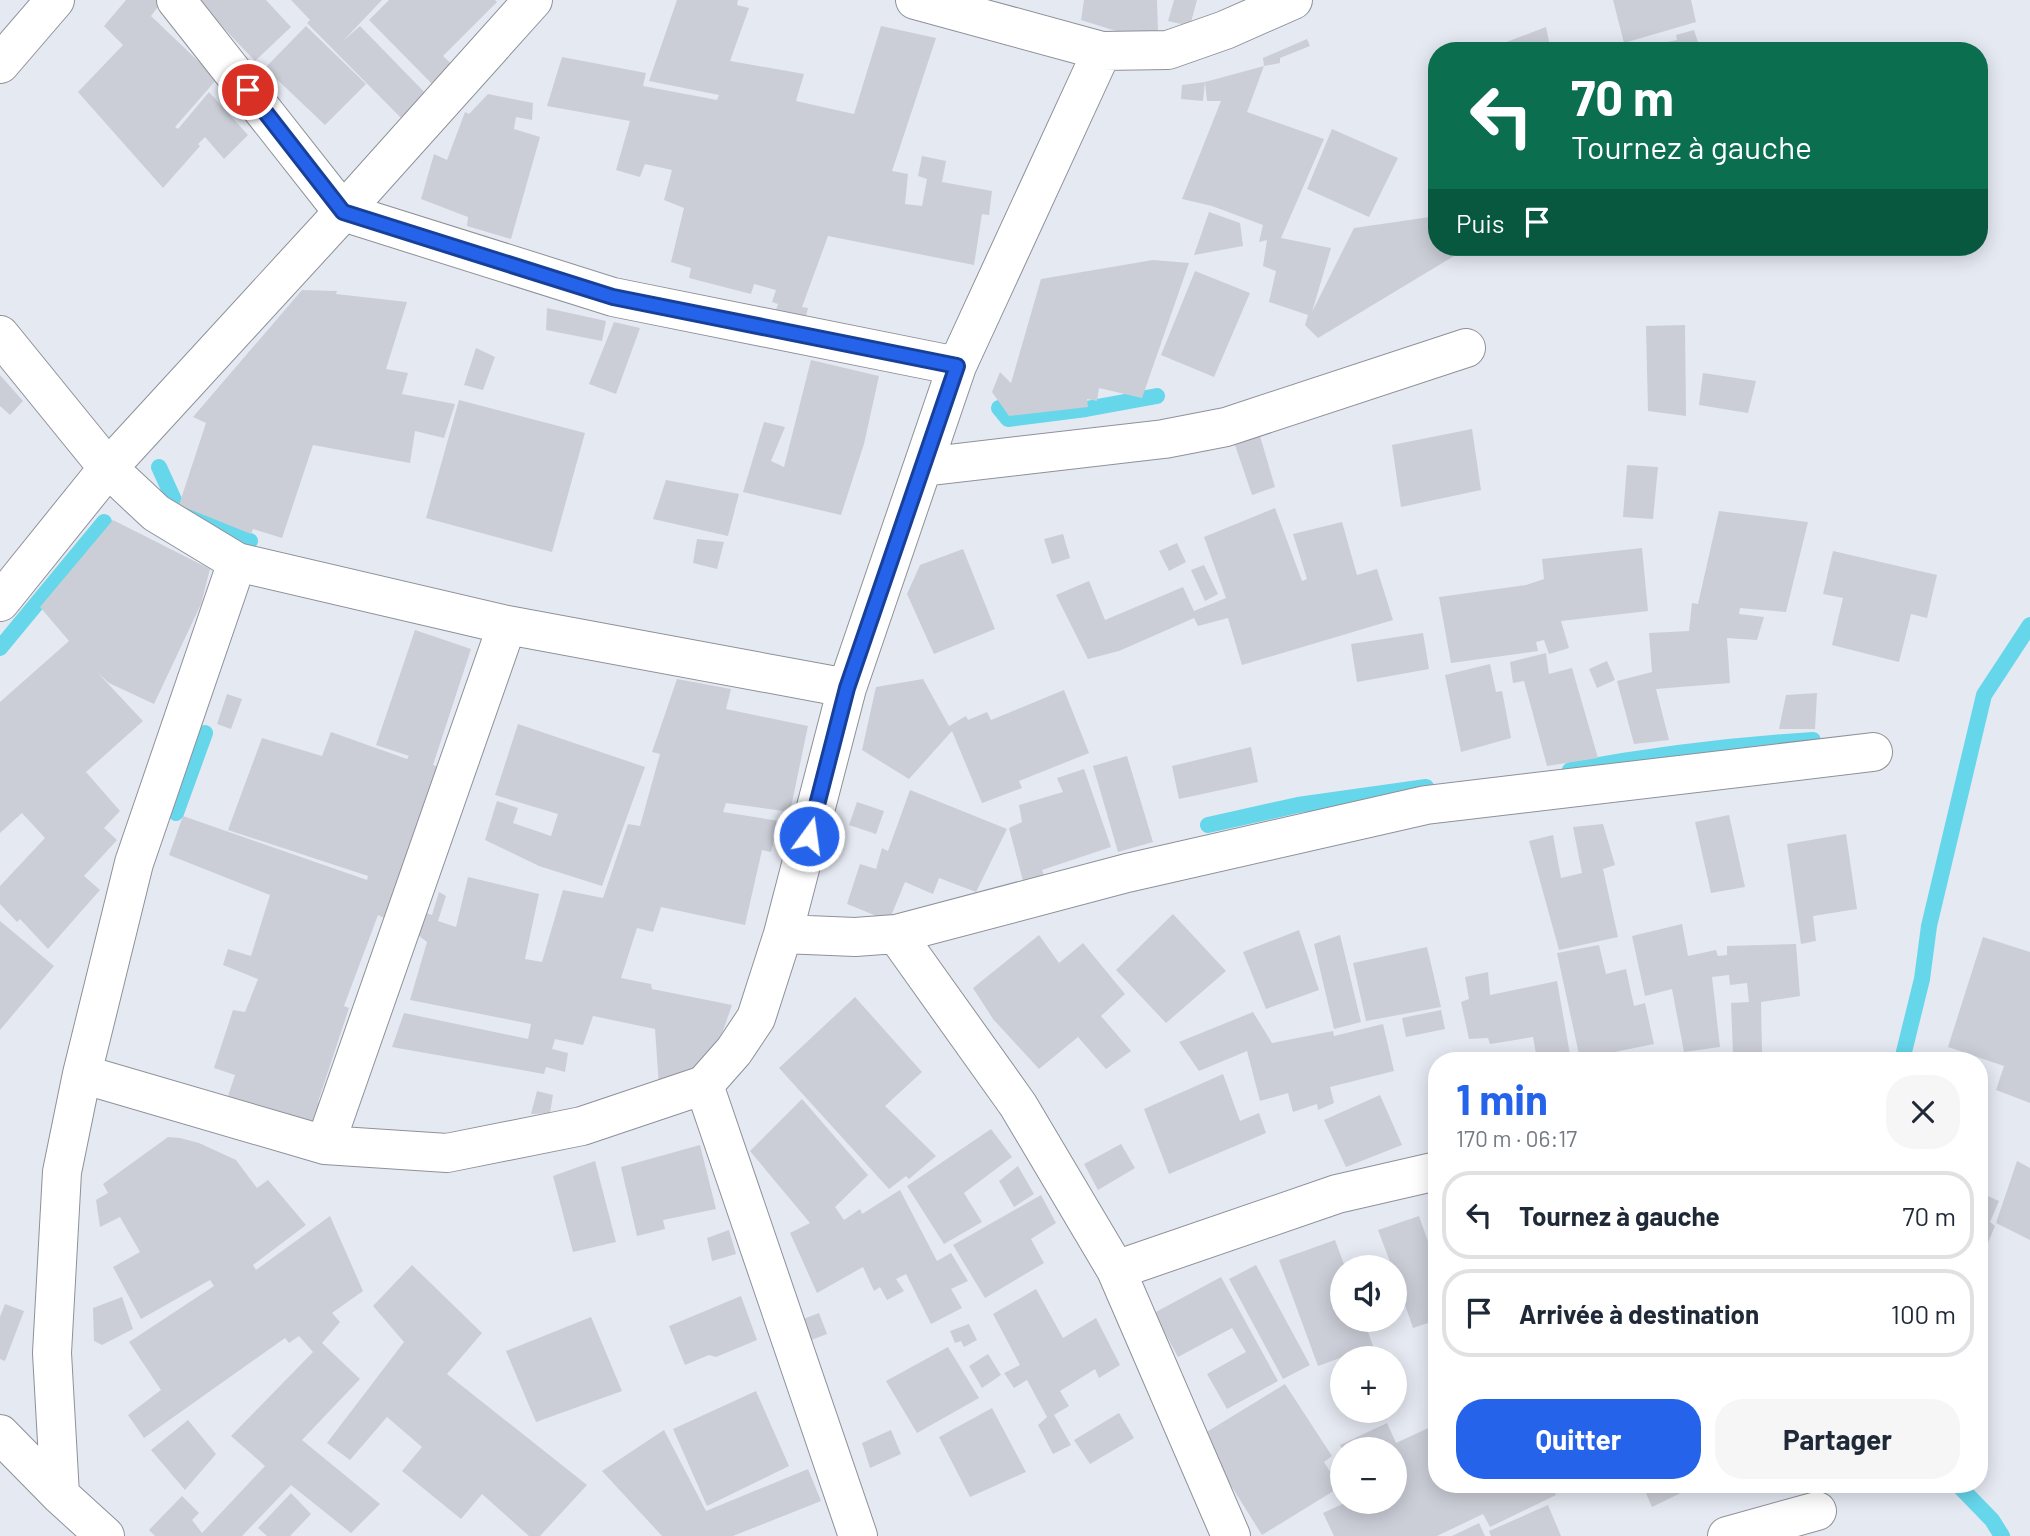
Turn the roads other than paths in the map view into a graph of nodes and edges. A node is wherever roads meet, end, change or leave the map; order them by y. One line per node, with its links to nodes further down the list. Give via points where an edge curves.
1 (55, 0): 8 (street)
2 (176, 0): 9 (street)
3 (533, 0): 9 (street)
4 (915, 0): 7 (street)
5 (1293, 0): 6 (street)
6 (1222, 15): 7 (street, via 1168,50)
7 (1102, 51): 12 (street)
8 (0, 64)
9 (343, 212): 12 (street, via 613,297); 14 (street)
10 (0, 335): 14 (street)
11 (1466, 348): 13 (street, via 1226,427 1164,439)
12 (957, 366): 13 (street)
13 (923, 467): 18 (street)
14 (108, 468): 15 (street, via 156,513); 16 (street)
15 (237, 562): 17 (street); 22 (street, via 134,863)
16 (0, 602)
17 (507, 625): 18 (street); 24 (street)
18 (847, 688): 20 (street)
19 (1872, 752): 21 (street, via 1426,805 1127,873)
20 (783, 934): 21 (street); 23 (street, via 756,1018)
21 (896, 934): 26 (street, via 1018,1105)
22 (82, 1074): 24 (street); 28 (street, via 62,1172 52,1353)
23 (704, 1085): 24 (street, via 582,1125 447,1153); 31 (street)
24 (325, 1145)
25 (1428, 1173): 26 (street, via 1337,1194)
26 (1115, 1270): 32 (street)
27 (0, 1434): 28 (street)
28 (60, 1495): 30 (street)
29 (1816, 1511): 33 (street)
30 (106, 1536)
31 (858, 1536)
32 (1231, 1536)
33 (1727, 1536)

